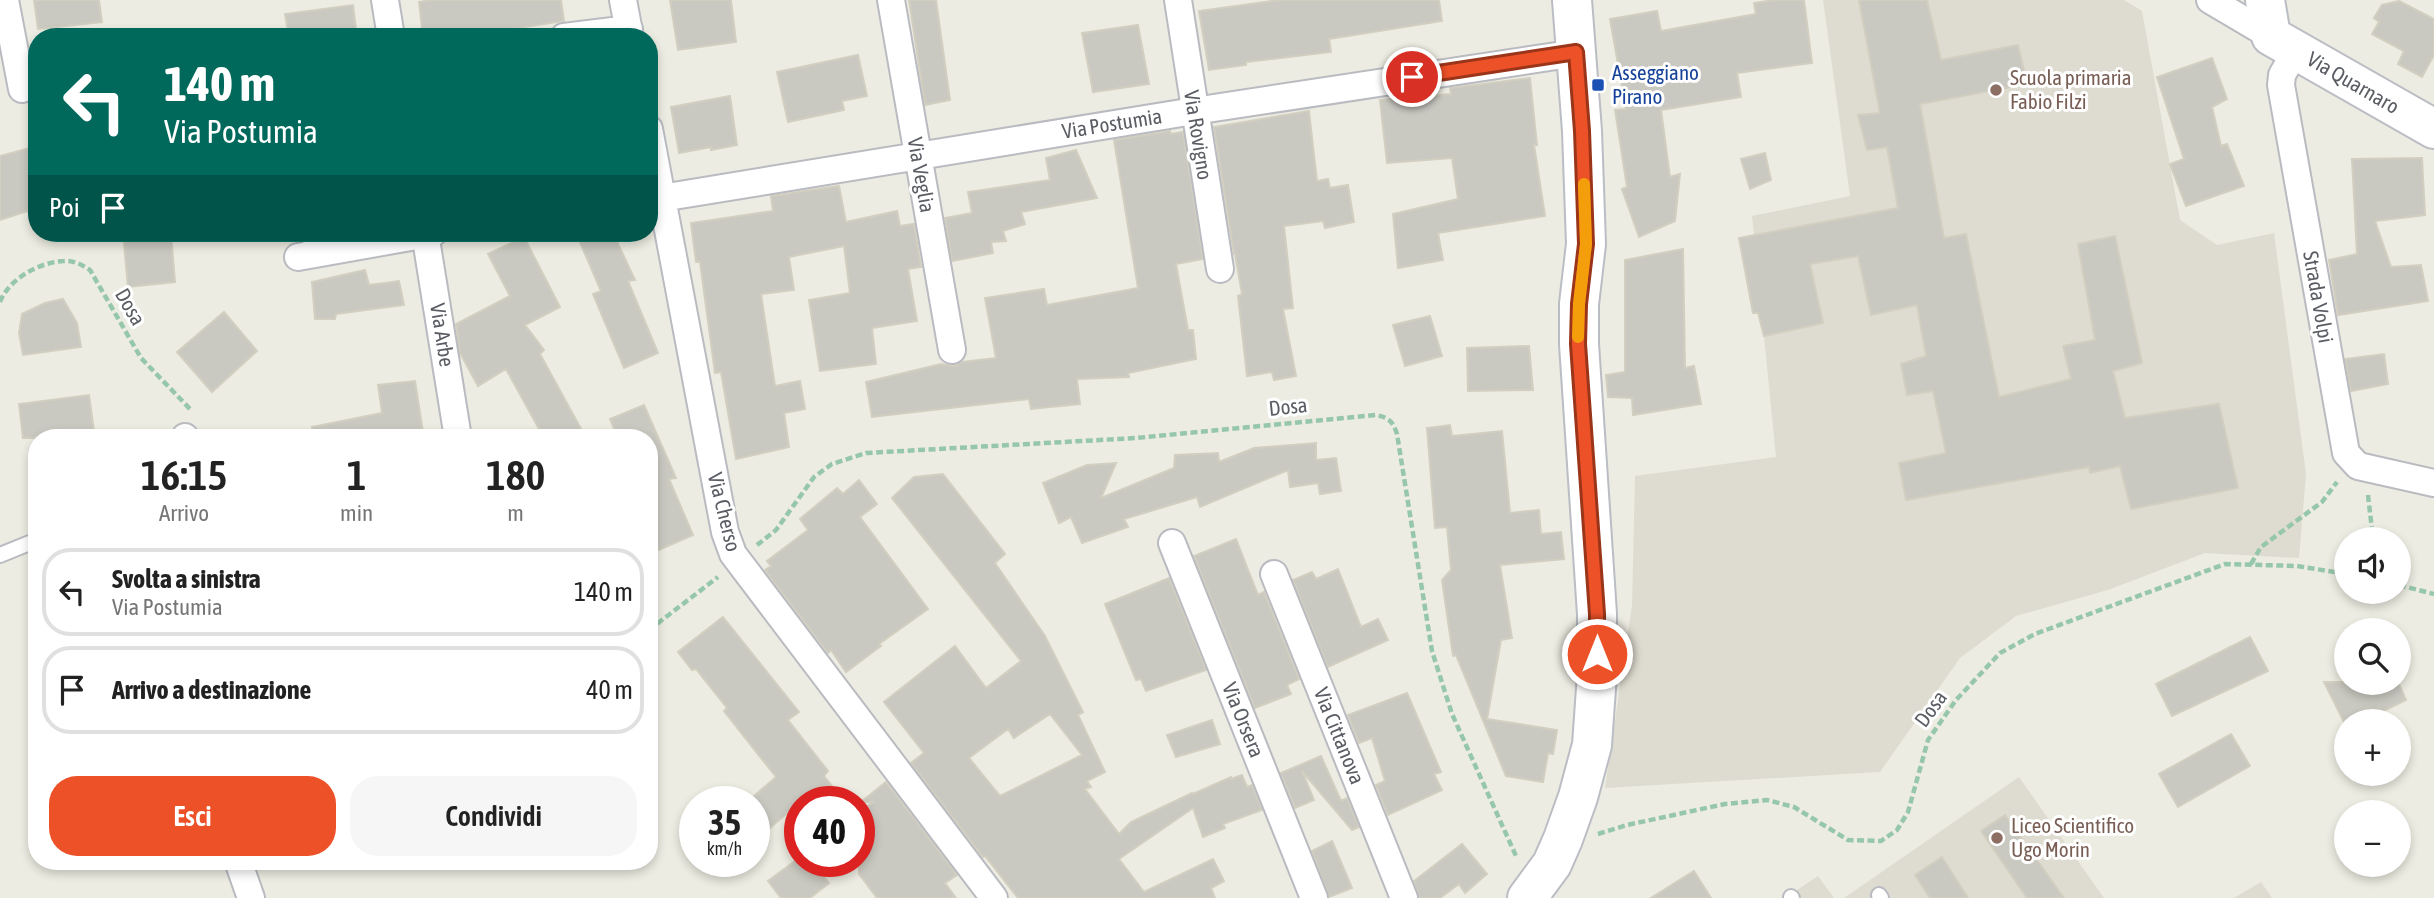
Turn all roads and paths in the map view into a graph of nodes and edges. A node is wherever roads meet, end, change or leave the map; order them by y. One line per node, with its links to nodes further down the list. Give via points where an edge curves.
1 (5, 0): 12 (street)
2 (384, 0): 8 (street)
3 (623, 0): 9 (street)
4 (891, 0): 15 (street, Via Veglia)
5 (1178, 0): 13 (street, Via Rovigno)
6 (1572, 0): 11 (street)
7 (2210, 0): 10 (street)
8 (389, 28)
9 (628, 28)
10 (2277, 29): 14 (street, Via Quarnaro); 26 (street, Strada Volpi, via 2281,85 2345,450)
11 (1576, 52): 13 (street, Via Postumia); 42 (street, via 1586,244 1578,344 1597,674 1592,745 1578,797 1552,864)
12 (22, 89)
13 (1194, 111): 15 (street, Via Postumia); 21 (street, Via Rovigno)
14 (2434, 129)
15 (917, 156): 16 (street, Via Postumia); 23 (street, Via Veglia)
16 (658, 199)
17 (658, 209): 44 (street, Via Cherso, via 733,554)
18 (355, 242): 20 (street)
19 (429, 242): 25 (street, Via Arbe)
20 (306, 248)
21 (1220, 269)
22 (0, 302): 24 (path, Dosa, via 10,287 34,268 63,261 78,262 90,270)
23 (952, 350)
24 (188, 429)
25 (457, 429)
26 (2362, 466): 27 (street); 28 (path); 33 (path, via 2342,475 2322,502 2261,547)
27 (2434, 483)
28 (2372, 527)
29 (1171, 543): 45 (street, Via Orsera)
30 (28, 544): 32 (lane)
31 (753, 549): 42 (path, Dosa, via 776,530 814,477 832,464 866,453 1136,438 1388,417 1397,434 1432,651 1452,714)
32 (0, 555)
33 (2250, 565): 34 (path, Dosa); 40 (path, Dosa, via 2225,564 2035,634 2000,653 1956,700 1928,740 1908,812 1897,830 1881,841 1848,840 1794,807 1767,800 1725,804)
34 (2334, 572)
35 (723, 573): 39 (path)
36 (1274, 574): 46 (street, Via Cittanova)
37 (2411, 588): 38 (path)
38 (2434, 594)
39 (658, 622)
40 (1593, 836)
41 (241, 870): 43 (street)
42 (1524, 881)
43 (251, 898)
44 (994, 898)
45 (1314, 898)
46 (1404, 898)

